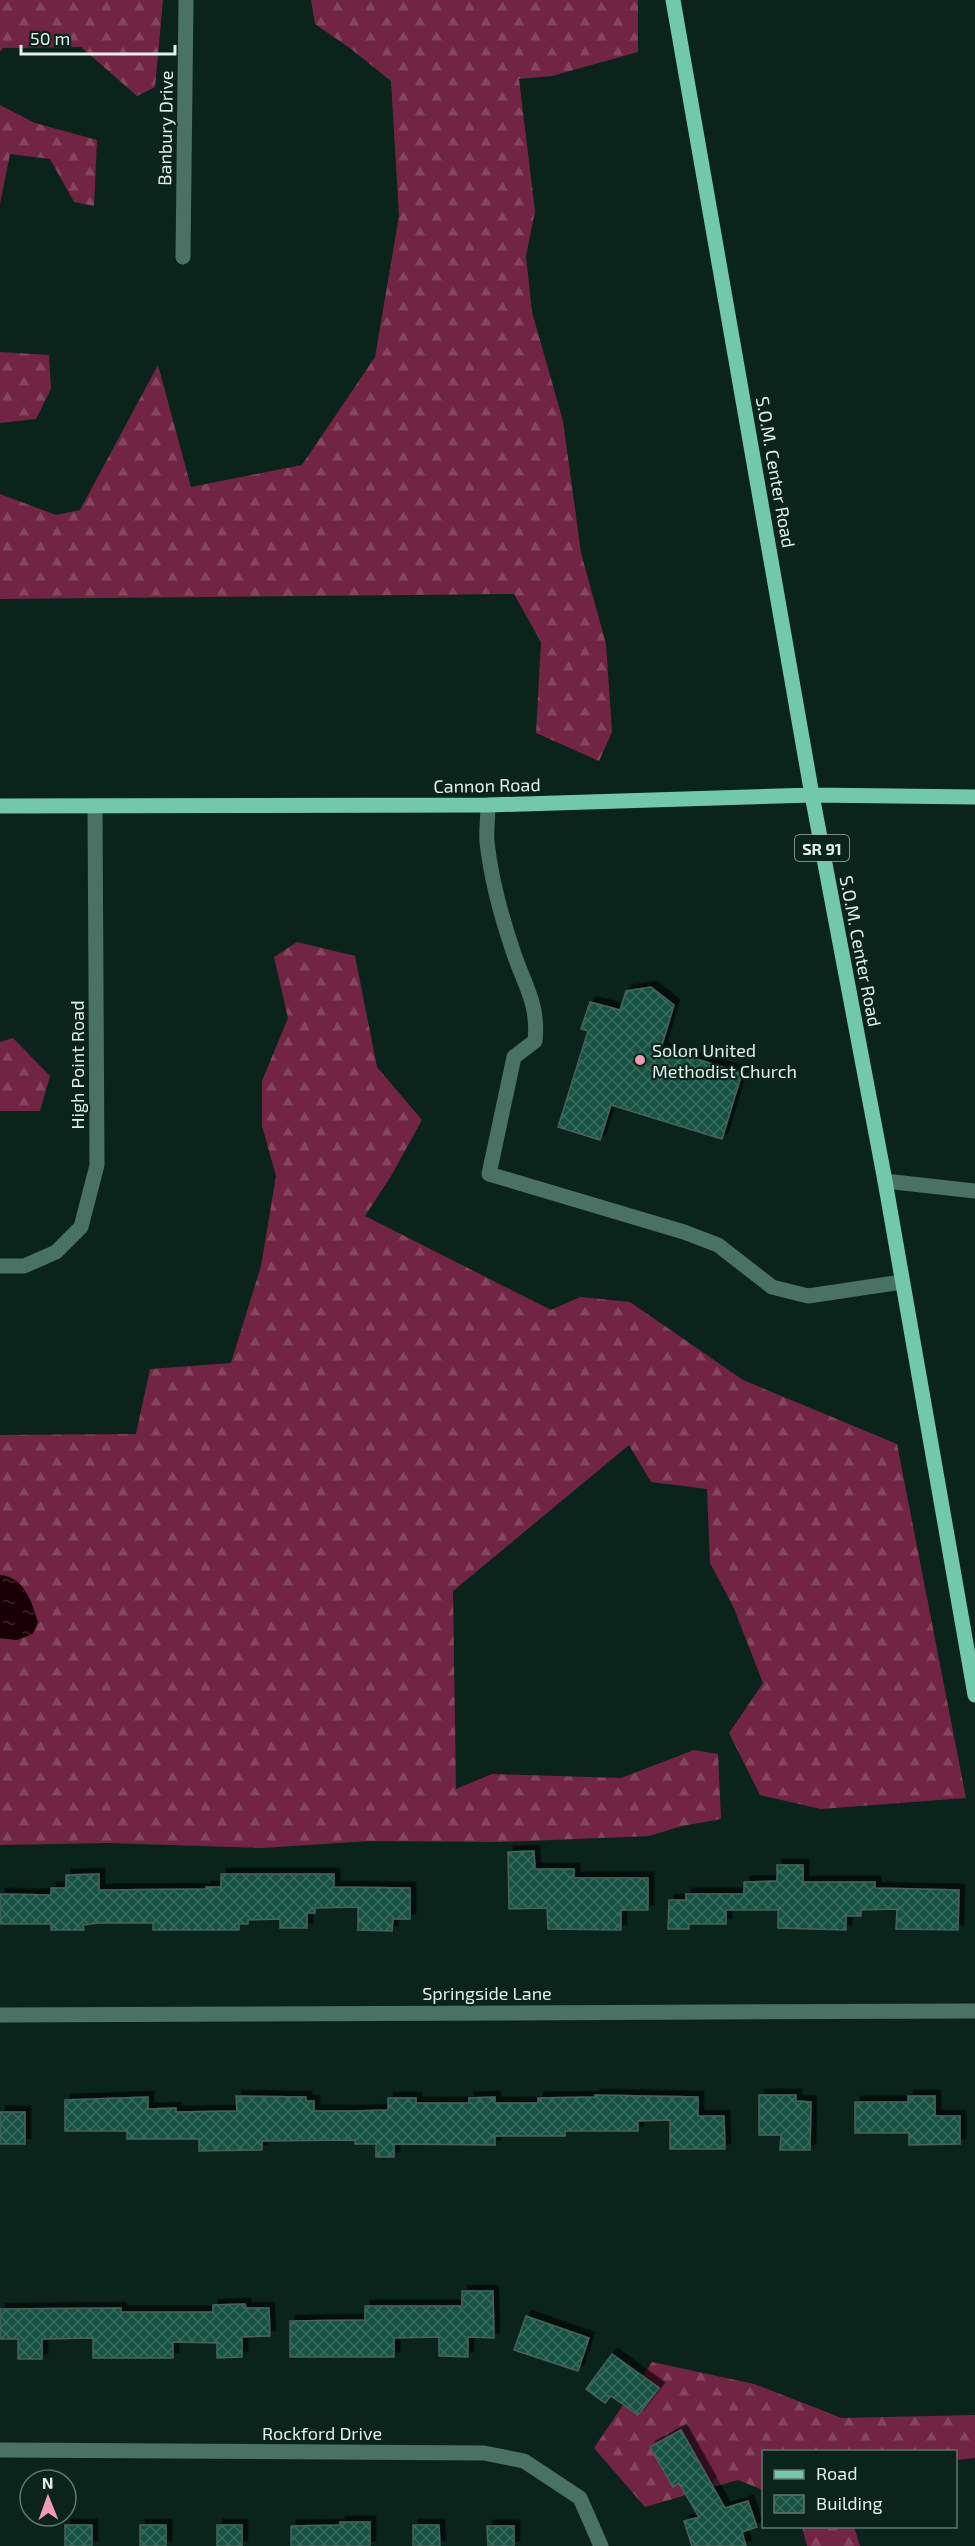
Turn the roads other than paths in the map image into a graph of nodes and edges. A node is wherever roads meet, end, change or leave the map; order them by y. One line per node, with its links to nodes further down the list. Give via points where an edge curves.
1 (186, 0): 3 (street, Banbury Drive)
2 (673, 0): 4 (main road, S.O.M. Center Road / SR 91)
3 (183, 257)
4 (812, 795): 5 (main road, Cannon Road); 7 (main road, Cannon Road); 9 (main road, S.O.M. Center Road / SR 91)
5 (975, 797)
6 (0, 806): 8 (main road, Cannon Road)
7 (488, 806): 8 (main road, Cannon Road); 12 (street, via 487,841 499,900 537,1021 535,1041 514,1057 489,1174 718,1245 772,1287 808,1296)
8 (95, 807): 11 (street, High Point Road, via 97,1165 81,1227 56,1252 24,1266)
9 (885, 1181): 10 (street); 12 (main road, S.O.M. Center Road / SR 91)
10 (975, 1191)
11 (0, 1266)
12 (902, 1282): 13 (main road, S.O.M. Center Road / SR 91)
13 (975, 1695)
14 (975, 2011): 15 (street, Springside Lane)
15 (0, 2015)
16 (0, 2450): 17 (street, Rockford Drive, via 484,2453 524,2461 580,2498)
17 (601, 2546)

